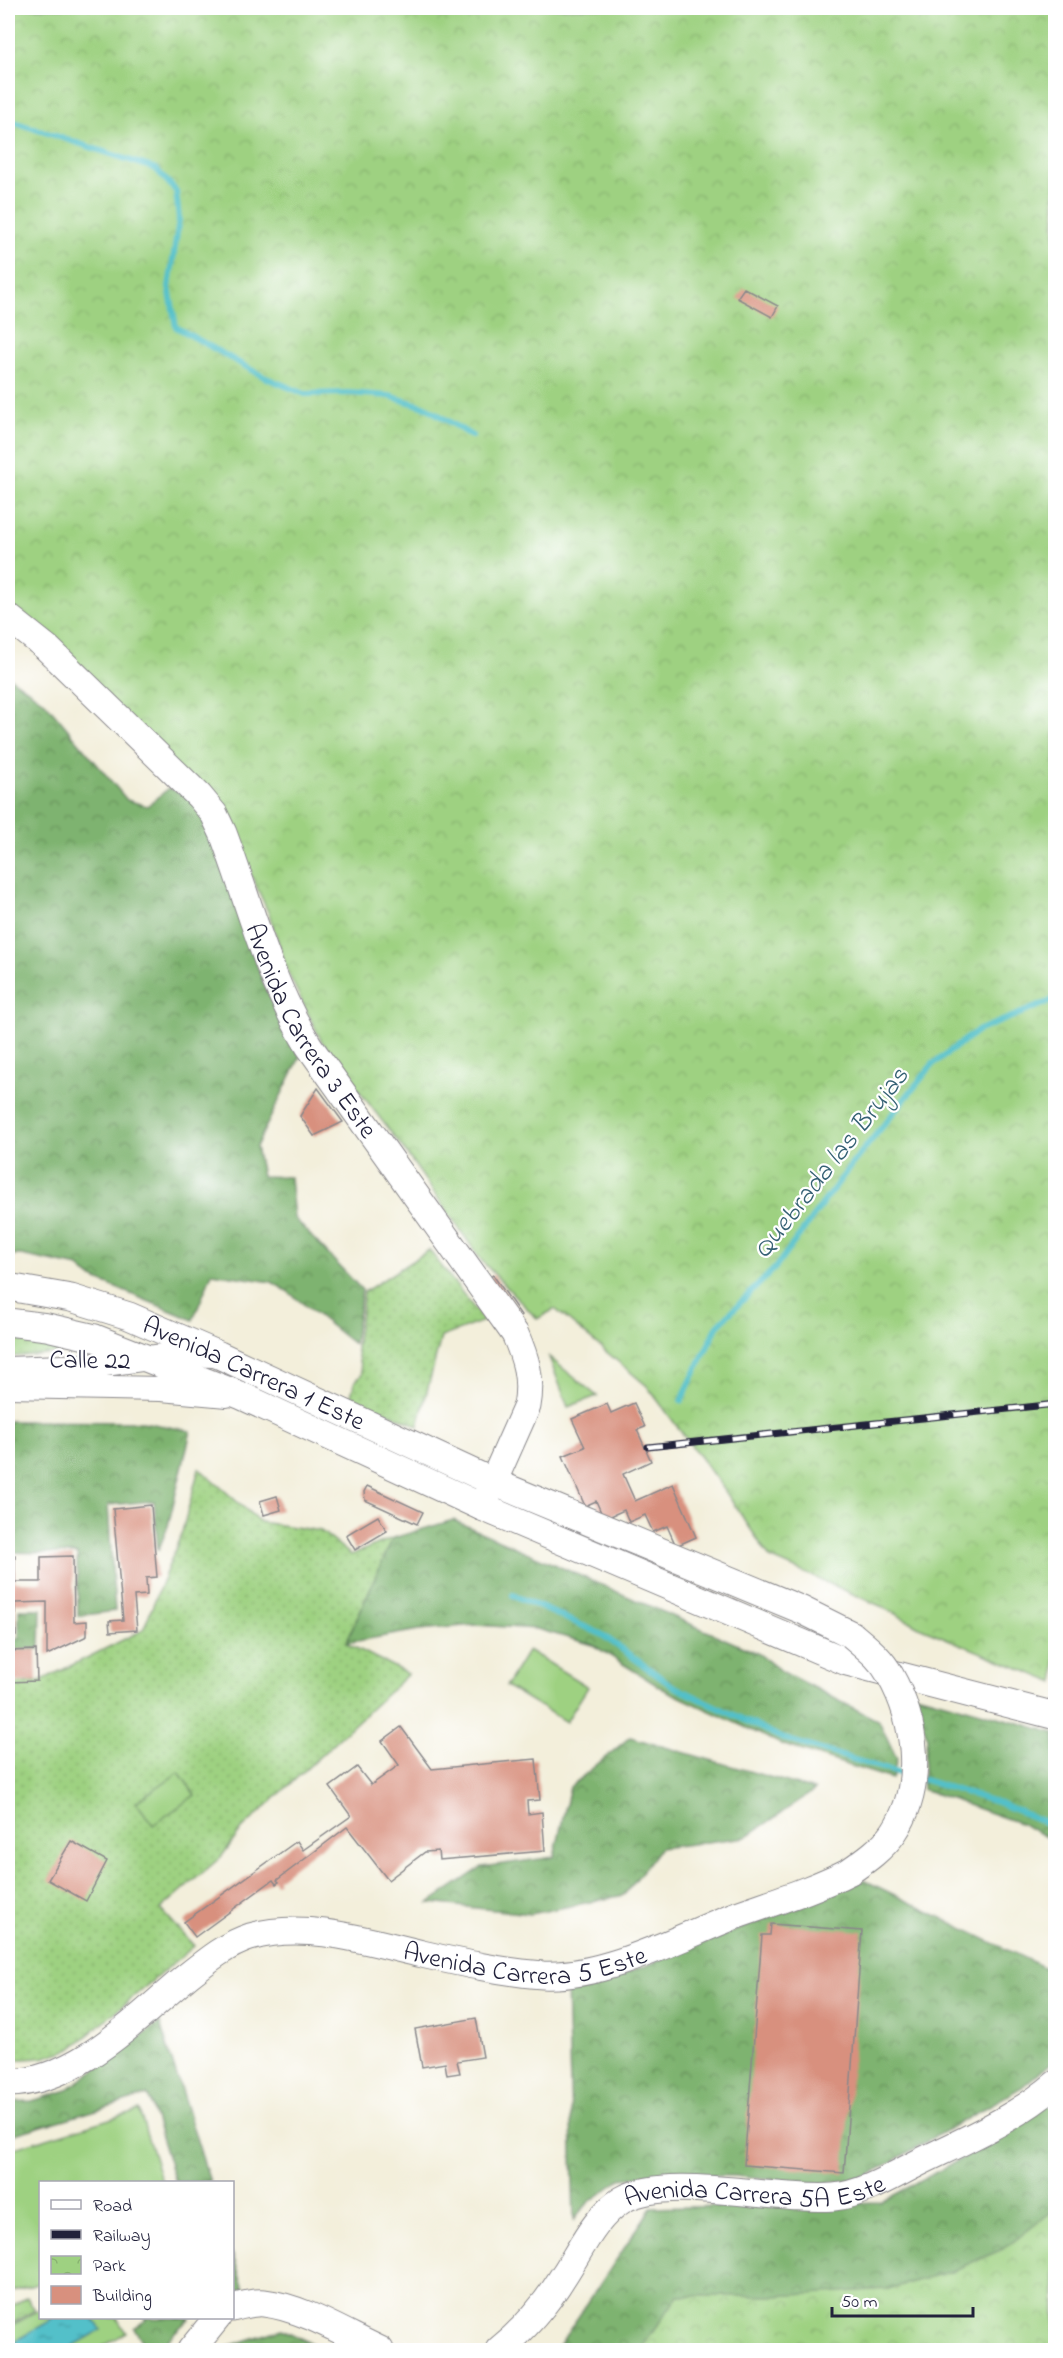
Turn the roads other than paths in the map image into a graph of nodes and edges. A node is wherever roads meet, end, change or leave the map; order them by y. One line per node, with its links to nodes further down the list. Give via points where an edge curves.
1 (8, 616): 9 (main road, Avenida Carrera 3 Este, via 47,648 214,814 294,1023 515,1334 524,1355 530,1389 527,1406)
2 (8, 1287): 4 (main road, Avenida Carrera 1 Este, via 103,1307)
3 (8, 1322): 5 (main road, Avenida Carrera 1 Este, via 73,1332)
4 (219, 1355): 5 (street, Calle 22); 9 (main road, Avenida Carrera 1 Este)
5 (147, 1358): 6 (street, Calle 22, via 90,1366); 8 (main road, Avenida Carrera 1 Este)
6 (8, 1369)
7 (8, 1386): 8 (street, Calle 22, via 161,1389)
8 (242, 1396): 10 (main road, Avenida Carrera 1 Este)
9 (493, 1482): 10 (main road, Avenida Carrera 3 Este); 12 (main road, Avenida Carrera 5 Este, bridge, via 802,1610 852,1635 890,1674 909,1722 914,1767 907,1806 894,1832 850,1871 829,1882 602,1968 559,1975 492,1969 338,1935 288,1931 250,1938 211,1957 70,2067 45,2078)
10 (482, 1506): 11 (main road, via 847,1662)
11 (1056, 1716)
12 (8, 2083)
13 (1056, 2084): 18 (main road, Avenida Carrera 5A Este, via 981,2132 850,2194 821,2197 678,2189 644,2192 623,2199 597,2223 549,2297)
14 (234, 2308): 17 (main road, via 263,2303 278,2306)
15 (216, 2319): 16 (main road)
16 (191, 2350)
17 (380, 2350)
18 (500, 2350)

